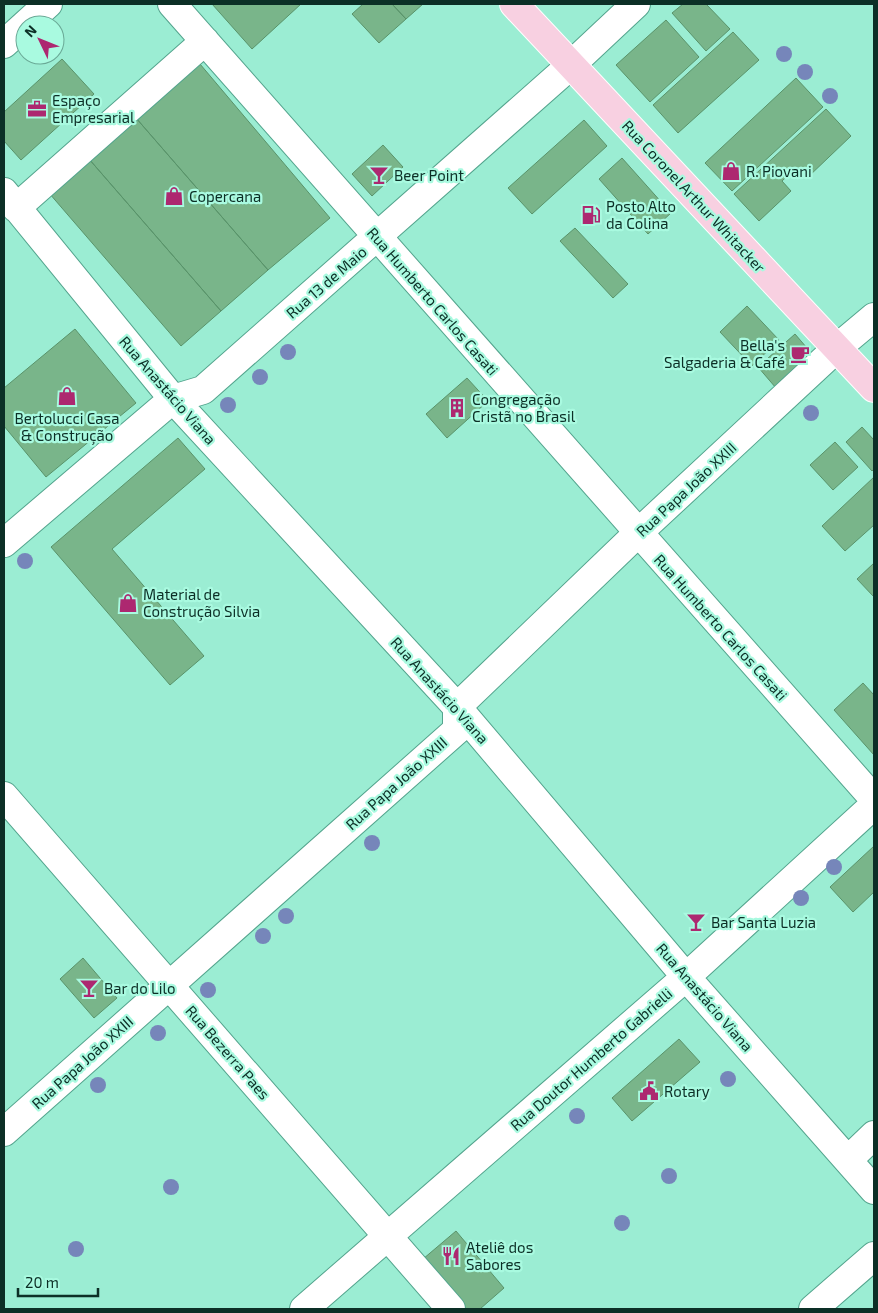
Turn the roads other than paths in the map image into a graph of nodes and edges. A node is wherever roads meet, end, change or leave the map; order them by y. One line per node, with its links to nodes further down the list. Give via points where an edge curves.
1 (48, 4): 6 (street)
2 (172, 4): 5 (street, Rua Humberto Carlos Casati)
3 (514, 4): 7 (main road, Rua Coronel Arthur Whitacker)
4 (636, 4): 7 (street, Rua 13 de Maio)
5 (205, 41): 8 (street); 9 (street, Rua Humberto Carlos Casati)
6 (4, 44)
7 (571, 65): 9 (street, Rua 13 de Maio); 11 (main road, Rua Coronel Arthur Whitacker)
8 (10, 200): 13 (street, Rua Anastácio Viana)
9 (376, 237): 13 (street, Rua 13 de Maio, via 203,390); 14 (street, Rua Humberto Carlos Casati)
10 (874, 317): 11 (street, Rua Papa João XXIII)
11 (837, 348): 12 (main road, Rua Coronel Arthur Whitacker); 14 (street, Rua Papa João XXIII)
12 (874, 388)
13 (173, 399): 15 (street, Rua 13 de Maio); 16 (street, Rua Anastácio Viana)
14 (638, 533): 16 (street, Rua Papa João XXIII); 18 (street, Rua Humberto Carlos Casati)
15 (4, 543)
16 (457, 707): 20 (street, Rua Anastácio Viana); 21 (street, Rua Papa João XXIII, via 457,730)
17 (4, 796): 21 (street, Rua Bezerra Paes)
18 (874, 799)
19 (874, 805): 20 (street, Rua Doutor Humberto Gabrielli)
20 (686, 977): 24 (street, Rua Anastácio Viana); 26 (street, Rua Doutor Humberto Gabrielli)
21 (170, 984): 22 (street, Rua Papa João XXIII); 26 (street, Rua Bezerra Paes)
22 (4, 1132)
23 (874, 1136): 24 (street)
24 (849, 1160): 25 (street, Rua Anastácio Viana)
25 (874, 1190)
26 (388, 1236): 28 (street, Rua Doutor Humberto Gabrielli); 29 (street, Rua Bezerra Paes)
27 (874, 1256): 30 (street)
28 (304, 1309)
29 (451, 1309)
30 (813, 1309)

